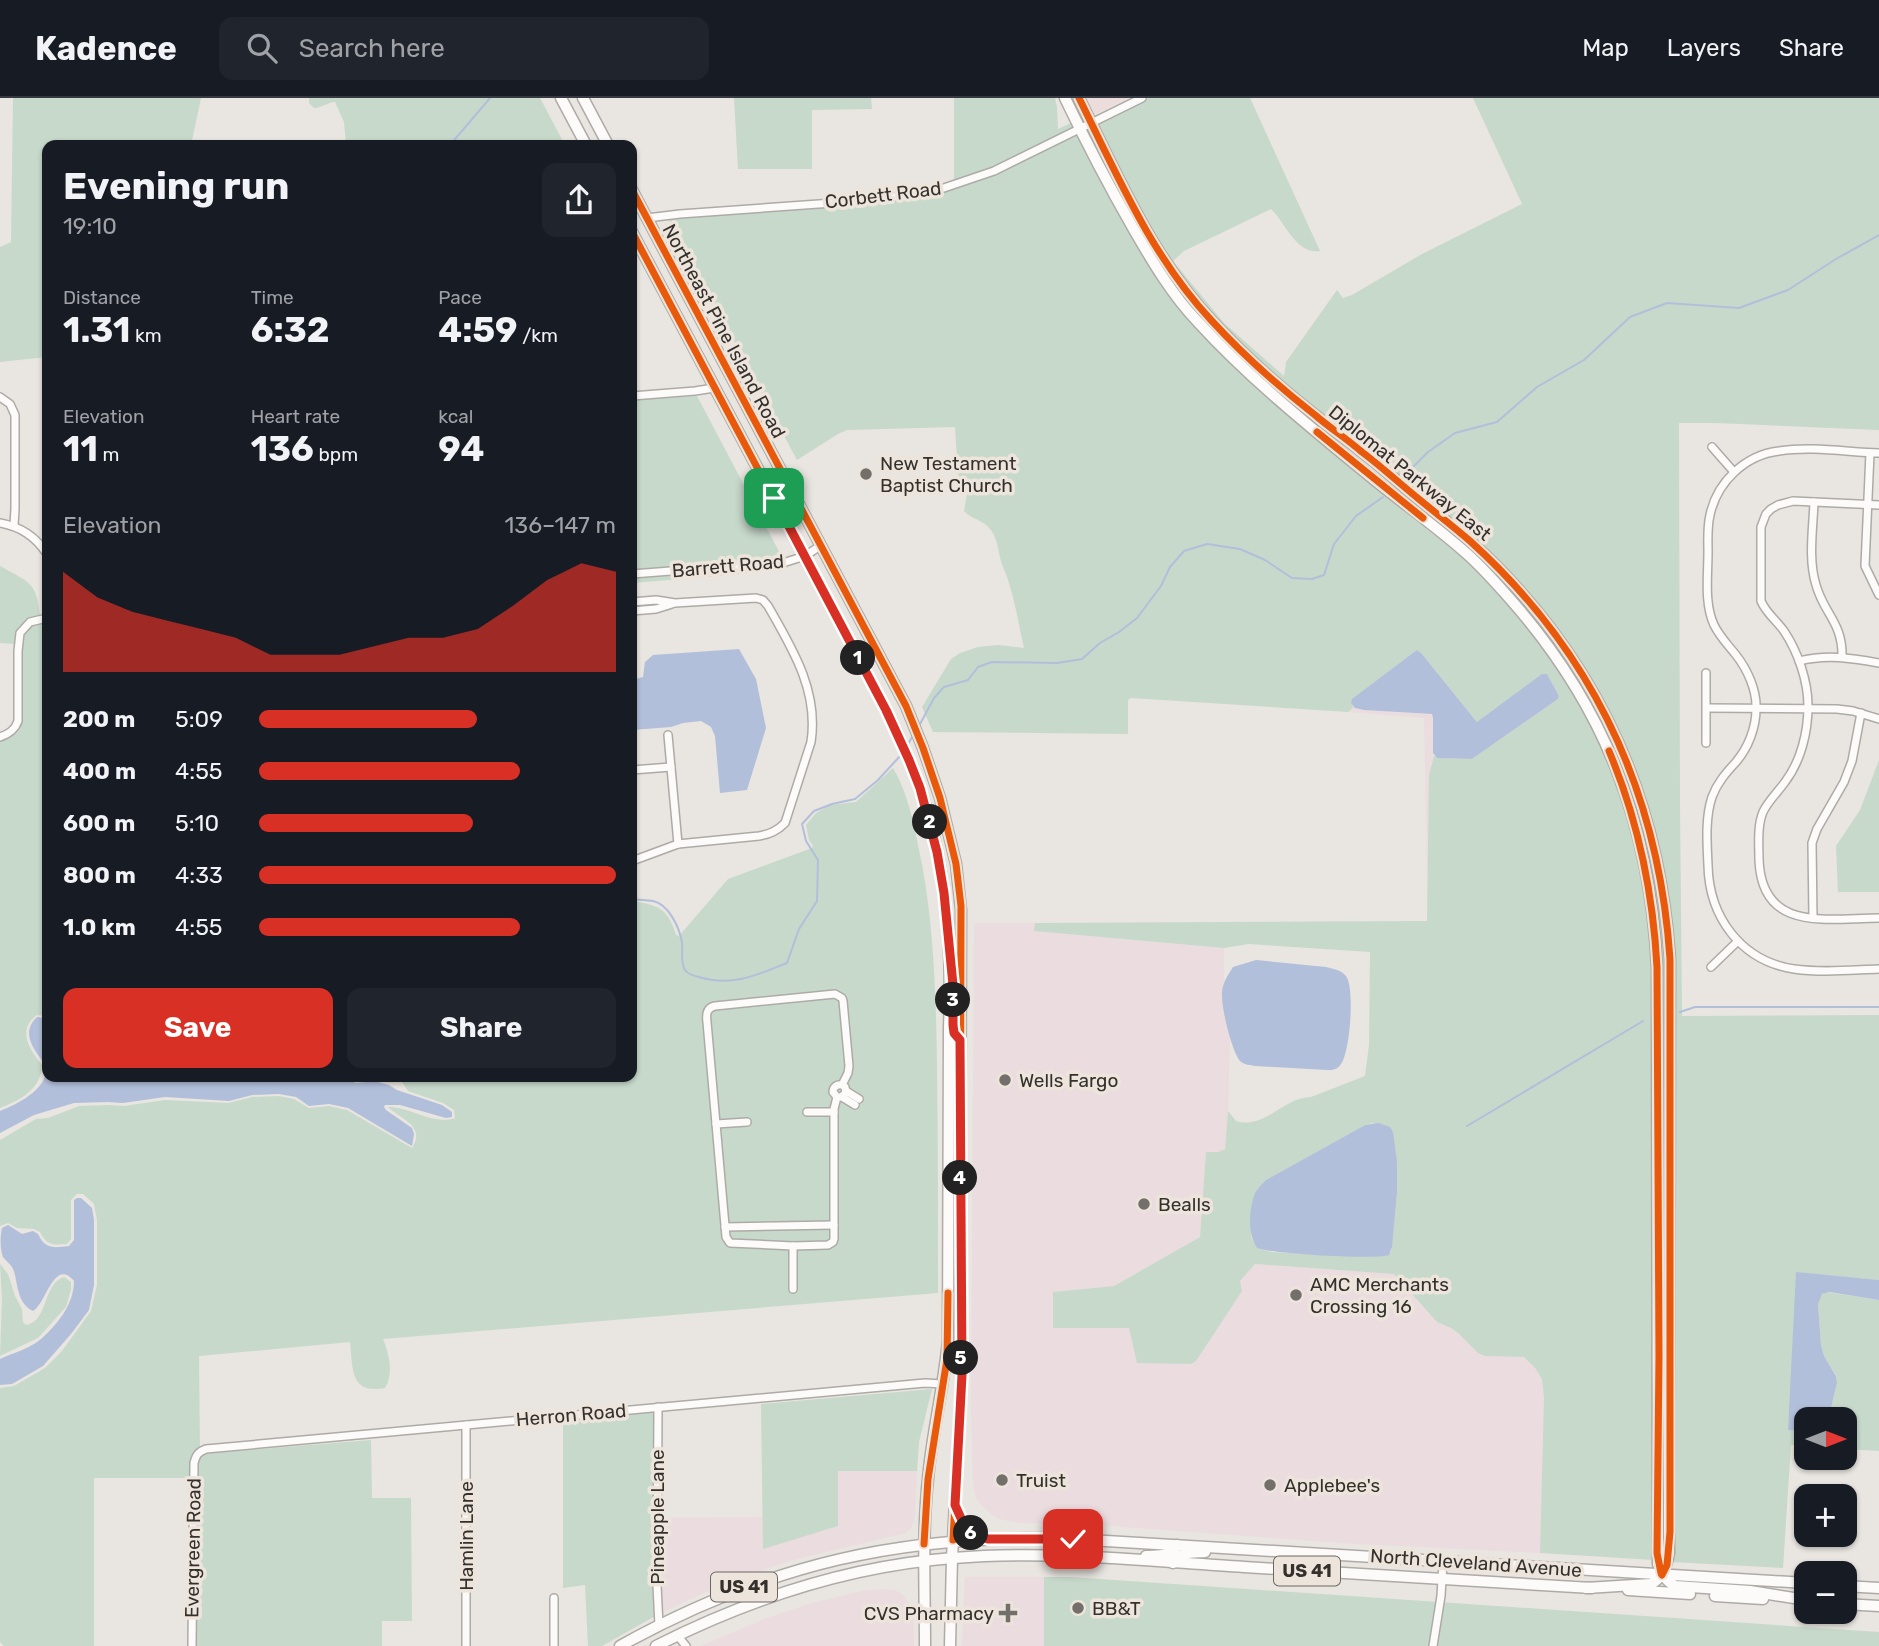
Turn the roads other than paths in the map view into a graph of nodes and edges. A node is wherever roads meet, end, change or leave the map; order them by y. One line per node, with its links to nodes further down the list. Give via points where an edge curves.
1 (561, 98): 8 (main road)
2 (583, 98): 9 (main road)
3 (1065, 98): 7 (main road, Diplomat Parkway East)
4 (1079, 98): 6 (main road, Diplomat Parkway East)
5 (1142, 98): 6 (street, Corbett Road)
6 (1091, 124): 7 (street, Corbett Road); 13 (main road, Diplomat Parkway East)
7 (1080, 129): 11 (street, Corbett Road, via 994,172 932,192); 13 (main road, Diplomat Parkway East, via 1113,192)
8 (583, 140)
9 (605, 140)
10 (637, 199): 11 (main road, Northeast Pine Island Road)
11 (647, 218): 26 (main road, Northeast Pine Island Road)
12 (637, 242): 14 (main road, Northeast Pine Island Road)
13 (1166, 271): 83 (main road, Diplomat Parkway East, via 1280,393 1443,519 1539,614 1577,664 1590,700 1639,793 1657,856 1671,985 1670,1532)
14 (714, 388): 15 (street); 28 (main road, Northeast Pine Island Road)
15 (637, 396)
16 (0, 397): 25 (street, via 15,415)
17 (1712, 447): 20 (street)
18 (1870, 453): 19 (street); 20 (street, via 1779,450); 22 (street)
19 (1879, 453)
20 (1734, 472): 41 (street, via 1710,514 1708,599 1719,635 1749,676)
21 (1814, 502): 22 (street); 35 (street, via 1813,576 1840,631); 36 (street, via 1778,505 1766,514 1760,534 1761,601)
22 (1867, 505): 23 (street); 30 (street, via 1865,566)
23 (1879, 505)
24 (0, 523): 25 (street)
25 (14, 525): 27 (street)
26 (820, 546): 28 (street, Barrett Road); 57 (main road, Northeast Pine Island Road, via 913,723 940,798 959,889)
27 (42, 547)
28 (804, 556): 29 (street, Barrett Road, via 786,562); 54 (main road, Northeast Pine Island Road, via 909,760 937,852)
29 (637, 574)
30 (1879, 595)
31 (637, 603): 32 (street)
32 (646, 605): 33 (street); 49 (street, via 656,609 675,603 763,600 800,666 812,712 811,742 785,823 779,829 759,836)
33 (637, 609)
34 (42, 619): 45 (street, via 30,622 20,633 18,721 10,733)
35 (1842, 657): 36 (street); 37 (street)
36 (1799, 661): 40 (street)
37 (1879, 663)
38 (1706, 673): 39 (street)
39 (1707, 708): 41 (street); 46 (street)
40 (1808, 708): 41 (street); 42 (street); 51 (street, via 1799,757 1761,816 1759,856 1763,886 1774,903 1791,915)
41 (1756, 709): 53 (street, via 1750,738 1716,788 1708,818 1712,897)
42 (1861, 713): 43 (street); 51 (street, via 1847,775 1812,842)
43 (1879, 719)
44 (668, 735): 47 (street)
45 (0, 737)
46 (1706, 743)
47 (671, 767): 48 (street); 49 (street)
48 (637, 770)
49 (678, 844): 50 (street)
50 (637, 859)
51 (1813, 918): 52 (street)
52 (1879, 918)
53 (1738, 941): 55 (street); 56 (street, via 1764,959 1793,969)
54 (949, 954): 57 (main road, via 954,1033); 68 (main road, Northeast Pine Island Road, via 948,1340)
55 (1711, 967)
56 (1879, 970)
57 (960, 1040): 72 (main road, Northeast Pine Island Road, via 962,1375)
58 (842, 1092): 59 (street); 61 (street); 63 (street, via 849,1066 839,995 710,1007 706,1014)
59 (857, 1102)
60 (807, 1112): 61 (street)
61 (835, 1112): 64 (street)
62 (747, 1122): 63 (street)
63 (716, 1124): 65 (street)
64 (834, 1225): 65 (street); 66 (street, via 831,1244)
65 (725, 1227): 66 (street, via 730,1243)
66 (793, 1246): 67 (street)
67 (793, 1289)
68 (943, 1384): 69 (street, Herron Road); 75 (main road, Northeast Pine Island Road, via 928,1477)
69 (658, 1407): 70 (street, Herron Road); 94 (street, Pineapple Lane)
70 (466, 1425): 71 (street, Herron Road); 97 (street, Hamlin Lane)
71 (200, 1452): 96 (street, Evergreen Road, via 194,1463)
72 (955, 1505): 73 (main road, via 965,1527); 74 (main road, Northeast Pine Island Road)
73 (988, 1539): 74 (main road, North Cleveland Avenue / US 41); 76 (main road, North Cleveland Avenue / US 41)
74 (953, 1540): 75 (main road, North Cleveland Avenue / US 41); 78 (main road, Northeast Pine Island Road)
75 (924, 1544): 80 (main road, Northeast Pine Island Road); 94 (main road, North Cleveland Avenue / US 41, via 788,1572 723,1595)
76 (1177, 1545): 77 (main road, North Cleveland Avenue / US 41); 79 (main road, via 1164,1555)
77 (1241, 1549): 81 (main road, North Cleveland Avenue / US 41); 82 (main road, via 1183,1554)
78 (952, 1558): 79 (main road, North Cleveland Avenue / US 41); 80 (main road, North Cleveland Avenue / US 41); 103 (main road, Northeast Pine Island Road)
79 (1102, 1558): 82 (main road, North Cleveland Avenue / US 41)
80 (924, 1561): 95 (main road, North Cleveland Avenue / US 41, via 803,1586); 102 (main road, Northeast Pine Island Road)
81 (1443, 1562): 83 (main road, North Cleveland Avenue / US 41); 84 (street)
82 (1173, 1563): 84 (main road, North Cleveland Avenue / US 41)
83 (1662, 1575): 85 (main road, North Cleveland Avenue / US 41); 87 (main road, via 1651,1584); 90 (main road, via 1675,1586)
84 (1442, 1579): 87 (main road, North Cleveland Avenue / US 41); 104 (street)
85 (1794, 1582)
86 (1857, 1587): 88 (main road)
87 (1586, 1588): 91 (main road, North Cleveland Avenue / US 41)
88 (1879, 1588)
89 (554, 1598): 98 (street)
90 (1794, 1598)
91 (1794, 1599)
92 (1857, 1605): 93 (main road)
93 (1879, 1606)
94 (659, 1626): 99 (main road, North Cleveland Avenue / US 41)
95 (677, 1635): 100 (main road, North Cleveland Avenue / US 41); 101 (street)
96 (192, 1646)
97 (466, 1646)
98 (554, 1646)
99 (620, 1646)
100 (656, 1646)
101 (685, 1646)
102 (925, 1646)
103 (950, 1646)
104 (1433, 1646)

